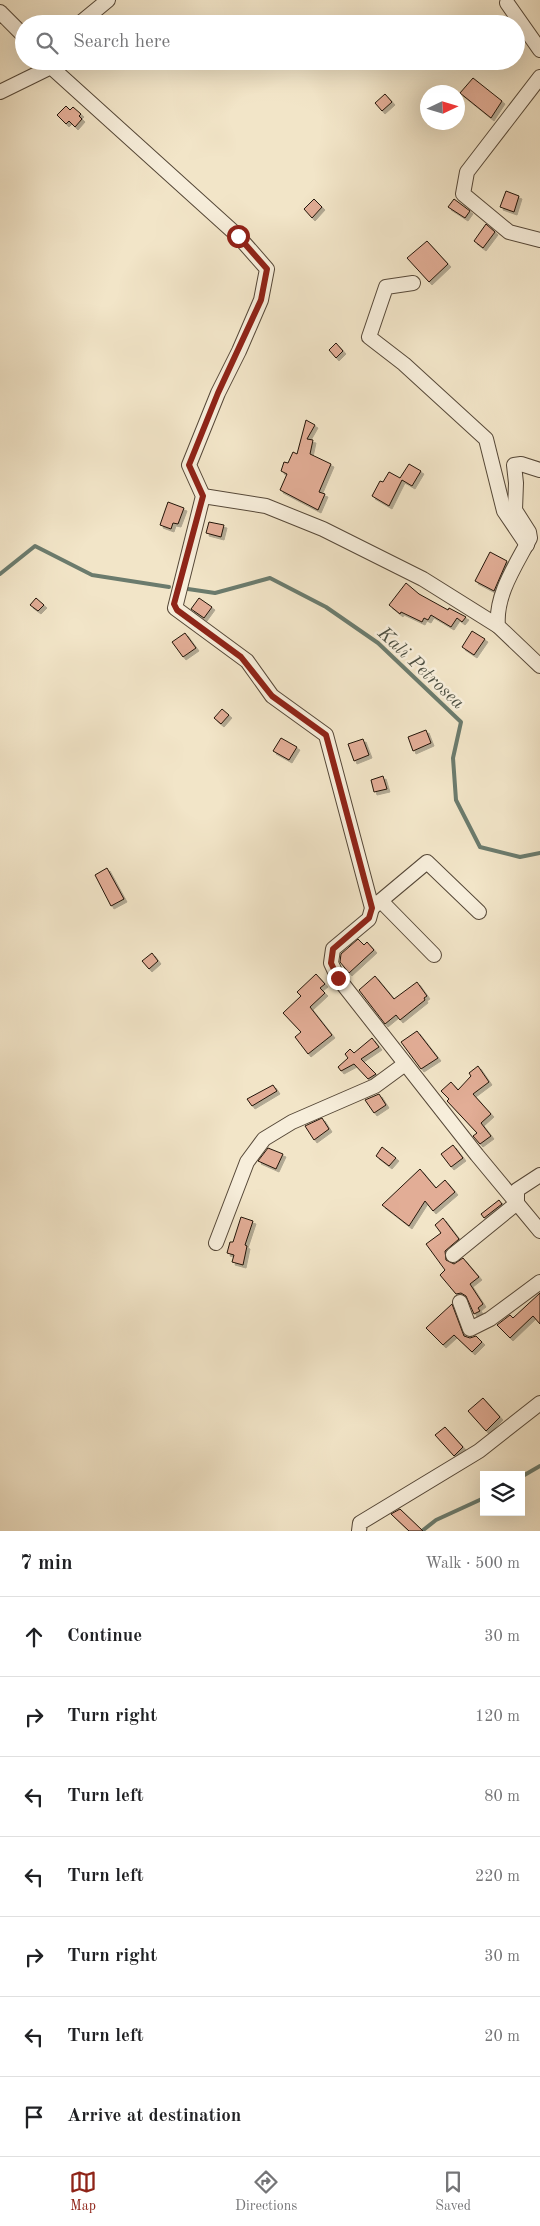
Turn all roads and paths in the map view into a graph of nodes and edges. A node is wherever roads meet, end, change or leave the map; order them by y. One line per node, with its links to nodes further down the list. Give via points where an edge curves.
1 (108, 0): 4 (street)
2 (507, 3): 5 (street)
3 (0, 12): 6 (street)
4 (90, 15)
5 (515, 15)
6 (15, 27)
7 (525, 29): 8 (street)
8 (540, 50)
9 (37, 70): 12 (street)
10 (57, 70): 16 (street, via 238,236 267,269 261,300 189,465)
11 (540, 77): 13 (street, via 467,172 463,194 509,232)
12 (0, 92)
13 (540, 240)
14 (413, 283): 17 (street, via 386,287 369,337 404,364 486,440 504,511)
15 (540, 470): 17 (street, via 521,464 514,466 515,510 529,532)
16 (203, 496): 18 (street, via 266,506 323,529 423,579); 20 (street, via 175,601 177,610 241,657 272,696 326,735)
17 (526, 545): 18 (street, via 500,599 496,613)
18 (498, 626): 19 (street)
19 (540, 666)
20 (376, 905): 21 (street, via 427,862); 22 (street); 23 (street, via 369,918 333,949 331,963 338,978)
21 (479, 912)
22 (434, 955)
23 (405, 1064): 25 (street); 27 (street, via 375,1086 292,1122 264,1139 247,1162)
24 (540, 1175): 25 (street, via 517,1190)
25 (517, 1204): 26 (street); 28 (street)
26 (540, 1231)
27 (216, 1243)
28 (453, 1256)
29 (540, 1282): 30 (street, via 490,1319 470,1329)
30 (460, 1302)
31 (540, 1403): 32 (street, via 479,1451 360,1523)
32 (360, 1531)

